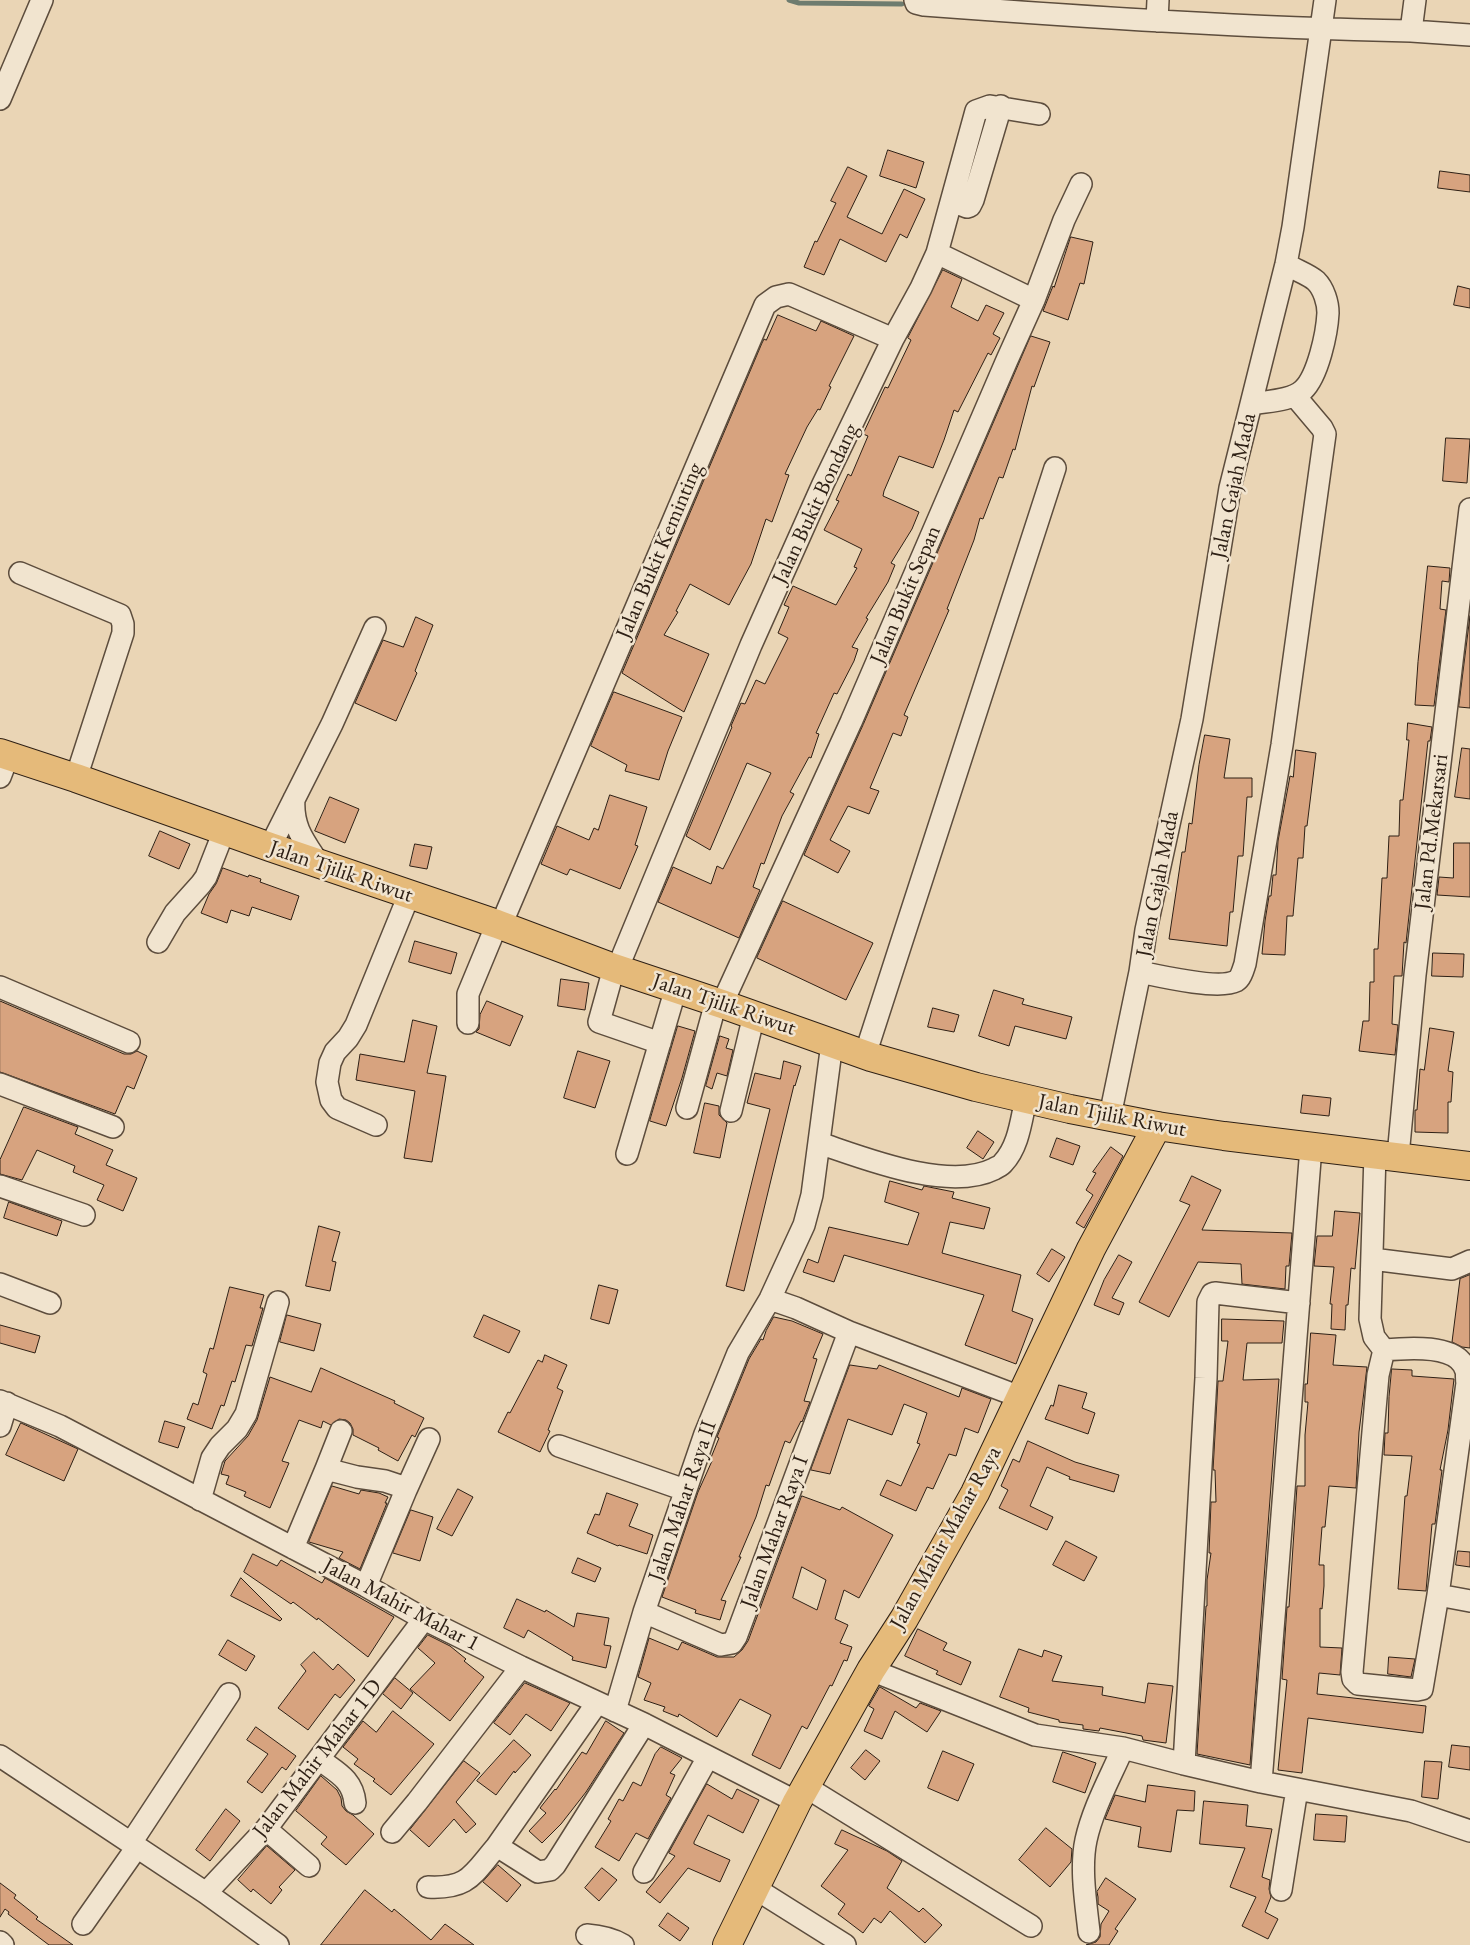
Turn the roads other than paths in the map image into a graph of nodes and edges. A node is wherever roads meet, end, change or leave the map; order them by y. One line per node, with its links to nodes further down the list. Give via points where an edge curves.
1 (42, 0): 11 (street)
2 (915, 0): 6 (street, via 924,5)
3 (1158, 0): 7 (street)
4 (1325, 0): 8 (street, Jalan Gajah Mada)
5 (1415, 0): 9 (street)
6 (1038, 7): 7 (street)
7 (1157, 21): 8 (street)
8 (1322, 29): 9 (street); 15 (street, Jalan Gajah Mada)
9 (1412, 31): 10 (street)
10 (1470, 35)
11 (0, 100)
12 (1039, 114): 14 (street, Jalan Bukit Bondang, via 1001,106 982,107 976,111)
13 (1081, 184): 16 (street, Jalan Bukit Sepan)
14 (937, 253): 16 (street); 17 (street, Jalan Bukit Bondang)
15 (1286, 264): 18 (street, via 1316,282 1326,296 1328,313 1323,346 1311,379); 19 (street, Jalan Gajah Mada)
16 (1034, 300): 37 (street, Jalan Bukit Sepan, via 851,722)
17 (893, 340): 31 (street, Jalan Bukit Keminting, via 789,294 776,297 765,305); 33 (street, Jalan Bukit Bondang, via 751,645)
18 (1295, 396): 19 (street); 34 (street, Jalan Gajah Mada, via 1325,434 1282,745 1244,964 1240,978 1226,983 1178,980)
19 (1252, 404): 34 (street, Jalan Gajah Mada, via 1230,488 1192,719 1146,930)
20 (1054, 468): 43 (street)
21 (1470, 509): 55 (street, Jalan Pd.Mekarsari, via 1416,966)
22 (20, 573): 25 (street, via 120,615 123,624 123,633)
23 (375, 628): 26 (street)
24 (3, 762): 25 (main road, Jalan Tjilik Riwut)
25 (76, 778): 27 (main road, Jalan Tjilik Riwut)
26 (294, 798): 28 (street); 29 (street, via 294,820 300,836)
27 (224, 831): 28 (main road, Jalan Tjilik Riwut); 32 (street, via 206,876 175,913)
28 (270, 848): 29 (main road, Jalan Tjilik Riwut)
29 (319, 864): 30 (main road, Jalan Tjilik Riwut)
30 (409, 895): 31 (main road, Jalan Tjilik Riwut); 49 (street, via 356,1025 330,1063 327,1082 331,1100 338,1108)
31 (499, 924): 33 (main road, Jalan Tjilik Riwut); 39 (street, Jalan Bukit Keminting, via 468,994)
32 (158, 942)
33 (619, 962): 36 (main road, Jalan Tjilik Riwut); 41 (street, Jalan Bukit Bondang, via 599,1022)
34 (1140, 972): 48 (street, Jalan Gajah Mada)
35 (0, 988): 40 (street)
36 (676, 988): 37 (main road, Jalan Tjilik Riwut); 41 (street)
37 (719, 1003): 38 (main road, Jalan Tjilik Riwut); 46 (street, Jalan Bukit Sepan)
38 (754, 1015): 42 (main road, Jalan Tjilik Riwut); 47 (street)
39 (468, 1023)
40 (129, 1042)
41 (660, 1043): 54 (street)
42 (832, 1043): 43 (main road, Jalan Tjilik Riwut); 52 (street, Jalan Mahar Raya II)
43 (865, 1055): 45 (main road, Jalan Tjilik Riwut)
44 (0, 1084): 51 (street)
45 (1026, 1099): 48 (main road, Jalan Tjilik Riwut); 52 (street, via 1016,1143 1003,1164 984,1174 960,1178 922,1173 885,1165)
46 (687, 1108)
47 (731, 1111)
48 (1110, 1116): 50 (main road, Jalan Tjilik Riwut)
49 (376, 1125)
50 (1157, 1126): 53 (main road, Jalan Tjilik Riwut); 68 (main road, Jalan Mahir Mahar Raya, via 1091,1249)
51 (113, 1127)
52 (819, 1142): 62 (street, Jalan Mahar Raya II, via 808,1213)
53 (1311, 1147): 55 (main road, Jalan Tjilik Riwut); 65 (street)
54 (627, 1154)
55 (1386, 1155): 56 (main road, Jalan Tjilik Riwut); 59 (street, Jalan Pd.Mekarsari)
56 (1470, 1166)
57 (0, 1186): 58 (street)
58 (84, 1215)
59 (1372, 1259): 60 (street, via 1452,1269); 67 (street, Jalan Pd.Mekarsari, via 1370,1319 1374,1337)
60 (1470, 1261)
61 (0, 1284): 64 (street)
62 (770, 1299): 66 (street); 76 (street, Jalan Mahar Raya II, via 738,1353)
63 (278, 1302): 77 (street, via 246,1414 237,1430 212,1458)
64 (50, 1303)
65 (1299, 1303): 93 (street, via 1215,1293 1208,1302); 94 (street)
66 (849, 1332): 68 (street); 82 (street, Jalan Mahar Raya I, via 732,1643 721,1645)
67 (1384, 1350): 80 (street, via 1423,1348 1443,1351 1456,1356 1466,1369 1467,1382); 80 (street, via 1377,1385 1352,1672 1358,1684 1422,1689)
68 (1020, 1397): 85 (main road, Jalan Mahir Mahar Raya, via 975,1494)
69 (3, 1402): 70 (street, Jalan Mahir Mahar 1); 77 (street, Jalan Mahir Mahar 1, via 60,1426)
70 (0, 1426)
71 (341, 1431): 74 (street)
72 (429, 1439): 75 (street)
73 (559, 1446): 76 (street)
74 (326, 1469): 75 (street, via 397,1484); 78 (street)
75 (406, 1490): 79 (street)
76 (685, 1490): 82 (street, Jalan Mahar Raya II)
77 (200, 1500): 78 (street, Jalan Mahir Mahar 1)
78 (293, 1548): 79 (street, Jalan Mahir Mahar 1)
79 (366, 1586): 83 (street, Jalan Mahir Mahar 1)
80 (1438, 1595): 81 (street)
81 (1470, 1601)
82 (644, 1612): 87 (street, Jalan Mahar Raya II)
83 (424, 1619): 84 (street, Jalan Mahir Mahar 1); 92 (street, Jalan Mahir Mahar 1 D)
84 (521, 1667): 87 (street, Jalan Mahir Mahar 1); 99 (street)
85 (871, 1670): 89 (street, via 1034,1735); 96 (main road, Jalan Mahir Mahar Raya)
86 (229, 1694): 101 (street)
87 (606, 1707): 88 (street, Jalan Mahir Mahar 1); 102 (street, Jalan Mahar Raya II)
88 (644, 1724): 91 (street, Jalan Mahir Mahar 1); 102 (street, via 550,1870 538,1872)
89 (1123, 1748): 93 (street); 111 (street, via 1086,1842 1085,1888)
90 (0, 1756): 101 (street)
91 (708, 1757): 96 (street, Jalan Mahir Mahar 1); 104 (street)
92 (319, 1759): 97 (street, via 351,1784); 98 (street, Jalan Mahir Mahar 1 D)
93 (1184, 1764): 94 (street)
94 (1261, 1782): 95 (street)
95 (1297, 1788): 100 (street, via 1411,1811); 107 (street)
96 (801, 1794): 106 (main road, Jalan Mahir Mahar Raya); 110 (street, Jalan Mahir Mahar 1)
97 (355, 1803)
98 (266, 1829): 103 (street); 108 (street, Jalan Mahir Mahar 1 D)
99 (392, 1832)
100 (1470, 1832)
101 (134, 1845): 108 (street); 109 (street)
102 (496, 1846): 105 (street, Jalan Mahar Raya II, via 463,1883 444,1888)
103 (309, 1866)
104 (644, 1872)
105 (428, 1887)
106 (756, 1889): 117 (main road, Jalan Mahir Mahar Raya); 118 (street)
107 (1281, 1890)
108 (206, 1893): 115 (street)
109 (83, 1924)
110 (1032, 1926)
111 (1089, 1932)
112 (587, 1935): 116 (street, via 602,1936)
113 (0, 1942): 114 (street)
114 (3, 1945)
115 (278, 1945)
116 (623, 1945)
117 (727, 1945)
118 (845, 1945)

